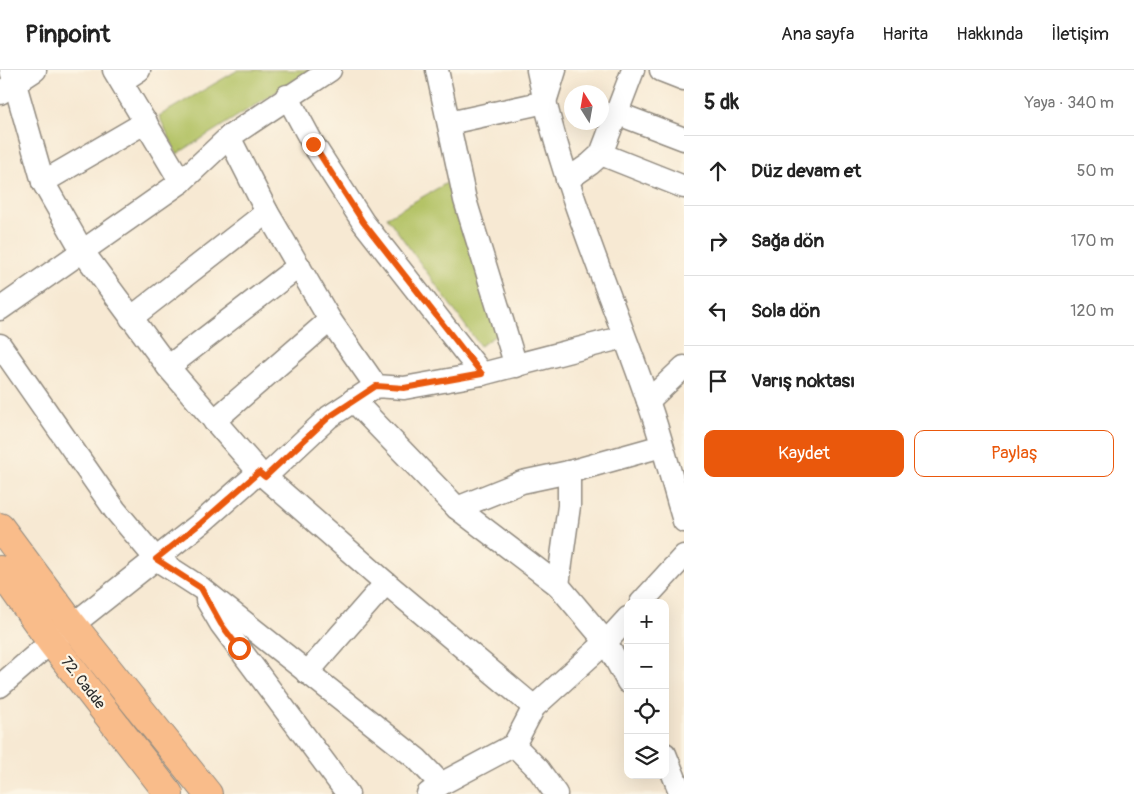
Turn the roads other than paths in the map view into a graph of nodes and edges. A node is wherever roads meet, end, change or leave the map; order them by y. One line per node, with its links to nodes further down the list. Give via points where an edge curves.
1 (35, 70): 10 (street)
2 (330, 70): 11 (street)
3 (437, 70): 15 (street)
4 (538, 70): 12 (street)
5 (555, 70): 12 (street)
6 (633, 70): 13 (street)
7 (662, 70): 9 (street)
8 (125, 74): 14 (street)
9 (684, 80)
10 (8, 82): 20 (street)
11 (287, 96): 16 (street); 34 (street, via 313,144 363,222)
12 (545, 102): 15 (street); 19 (street)
13 (616, 113): 17 (street); 18 (street)
14 (146, 122): 20 (street); 21 (street)
15 (449, 123): 31 (street, via 465,200)
16 (229, 136): 21 (street); 23 (street)
17 (684, 139)
18 (601, 154): 19 (street); 22 (street)
19 (567, 180): 29 (street)
20 (44, 182): 24 (street)
21 (181, 182): 24 (street)
22 (684, 188)
23 (266, 212): 25 (street); 27 (street)
24 (83, 252): 26 (street); 27 (street)
25 (299, 266): 28 (street); 32 (street)
26 (0, 309)
27 (131, 318): 32 (street)
28 (330, 320): 35 (street); 38 (street)
29 (624, 337): 31 (street); 37 (street)
30 (4, 357): 46 (street)
31 (516, 366): 34 (street)
32 (168, 367): 38 (street)
33 (684, 367): 37 (street)
34 (482, 374): 35 (street, via 404,388)
35 (376, 386): 36 (street)
36 (353, 400): 41 (street); 42 (street)
37 (648, 401): 39 (street)
38 (214, 421): 41 (street)
39 (662, 446): 40 (street); 43 (street)
40 (569, 472): 42 (street, via 522,482); 49 (street, via 569,506)
41 (262, 474): 46 (street); 48 (street)
42 (457, 508): 49 (street)
43 (684, 520)
44 (0, 526): 53 (main road)
45 (684, 556): 51 (street)
46 (156, 559): 50 (street); 53 (street)
47 (0, 570): 54 (main road, 72. Cadde)
48 (386, 583): 56 (street); 59 (street)
49 (558, 585): 55 (street)
50 (201, 588): 56 (street); 65 (street, via 221,624)
51 (646, 599)
52 (624, 622): 55 (street)
53 (72, 624): 54 (street); 64 (main road)
54 (51, 642): 58 (street); 63 (main road, 72. Cadde)
55 (606, 642): 57 (street); 59 (street)
56 (307, 673): 62 (street, via 417,758)
57 (624, 675)
58 (0, 686)
59 (534, 707): 60 (street)
60 (514, 744): 62 (street); 66 (street)
61 (669, 764): 67 (street)
62 (434, 789)
63 (170, 794)
64 (208, 794)
65 (348, 794)
66 (556, 794)
67 (681, 794)

